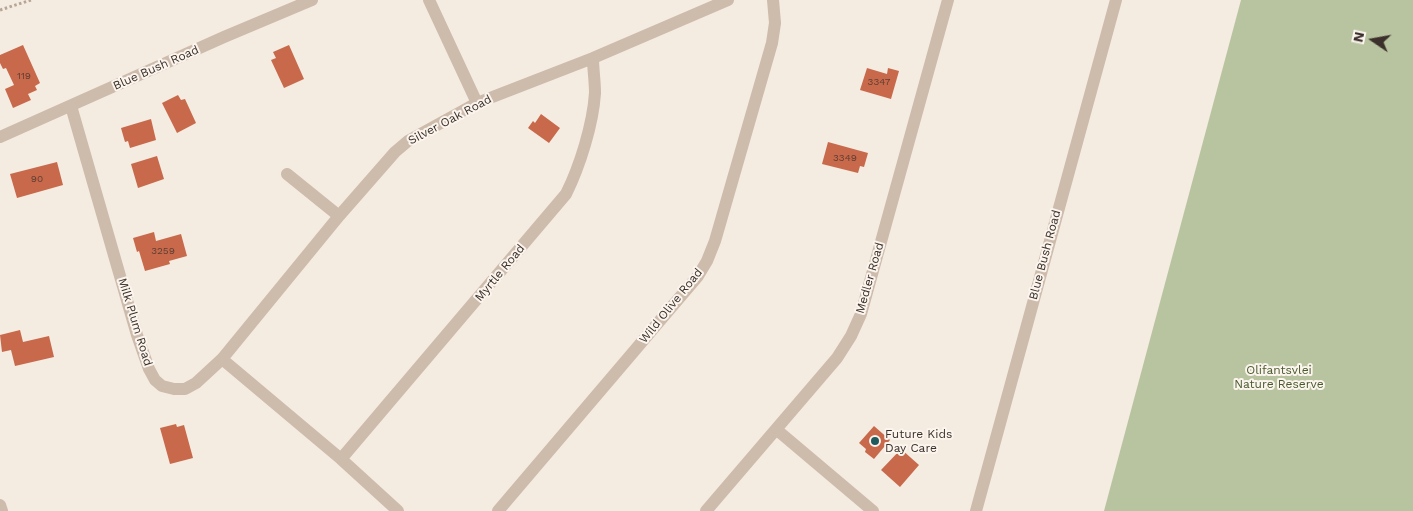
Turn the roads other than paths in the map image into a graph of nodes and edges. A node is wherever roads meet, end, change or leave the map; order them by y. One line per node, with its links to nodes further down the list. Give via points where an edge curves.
1 (312, 0): 9 (street, Blue Bush Road)
2 (429, 0): 8 (street)
3 (728, 0): 7 (street, Silver Oak Road)
4 (773, 0): 19 (street, Wild Olive Road, via 776,23 772,43 707,261 698,276)
5 (948, 0): 14 (street, Medler Road, via 861,314 837,358)
6 (1116, 0): 22 (street, Blue Bush Road)
7 (593, 58): 8 (street, Silver Oak Road); 15 (street, Myrtle Road, via 595,92 592,112 576,174 566,194)
8 (477, 103): 12 (street, Silver Oak Road, via 402,146)
9 (71, 106): 10 (street, Blue Bush Road); 13 (street, Milk Plum Road, via 137,335 155,380 162,386 185,389)
10 (0, 137)
11 (287, 174): 12 (street)
12 (339, 216): 13 (street, Silver Oak Road)
13 (222, 359): 15 (street)
14 (776, 430): 20 (street, Medler Road); 21 (street)
15 (341, 459): 18 (street)
16 (0, 505): 17 (street)
17 (2, 511)
18 (398, 511)
19 (498, 511)
20 (706, 511)
21 (873, 511)
22 (976, 511)

